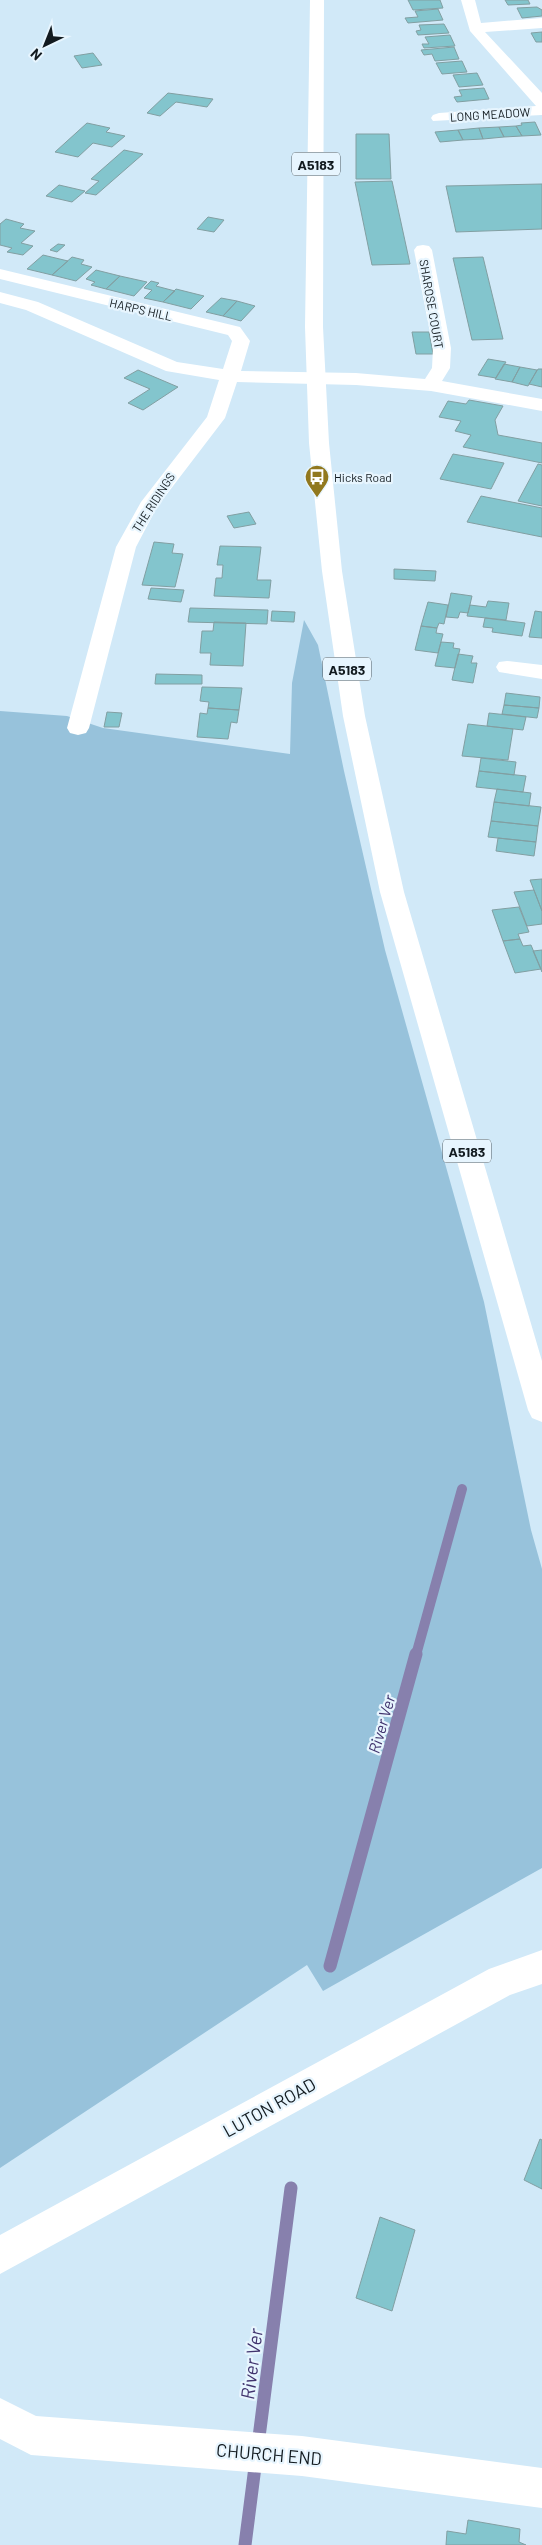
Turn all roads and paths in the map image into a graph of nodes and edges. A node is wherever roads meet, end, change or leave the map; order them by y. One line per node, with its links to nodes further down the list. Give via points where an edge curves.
1 (317, 0): 12 (street, A5183, via 314,327)
2 (468, 0): 4 (street, LONG MEADOW)
3 (542, 24): 4 (street)
4 (475, 28): 5 (street, LONG MEADOW)
5 (542, 103)
6 (542, 110): 7 (street, LONG MEADOW)
7 (438, 118)
8 (422, 250): 13 (street, SHAROSE COURT, via 442,348 441,368)
9 (0, 274): 11 (street, HARPS HILL, via 234,331 241,341)
10 (0, 297): 11 (street, via 32,306 173,368)
11 (231, 376): 12 (street); 17 (street, THE RIDINGS, via 216,418 148,506 126,547)
12 (317, 380): 13 (street, via 356,379); 18 (street, A5183, via 319,443 332,571 354,716 392,892)
13 (431, 385): 14 (street)
14 (542, 405)
15 (506, 668): 16 (street)
16 (542, 672)
17 (78, 728)
18 (542, 1410)
19 (542, 1968): 20 (street, LUTON ROAD, via 501,1982)
20 (0, 2255)
21 (0, 2417): 22 (street, CHURCH END, via 31,2435 302,2456)
22 (542, 2488)

